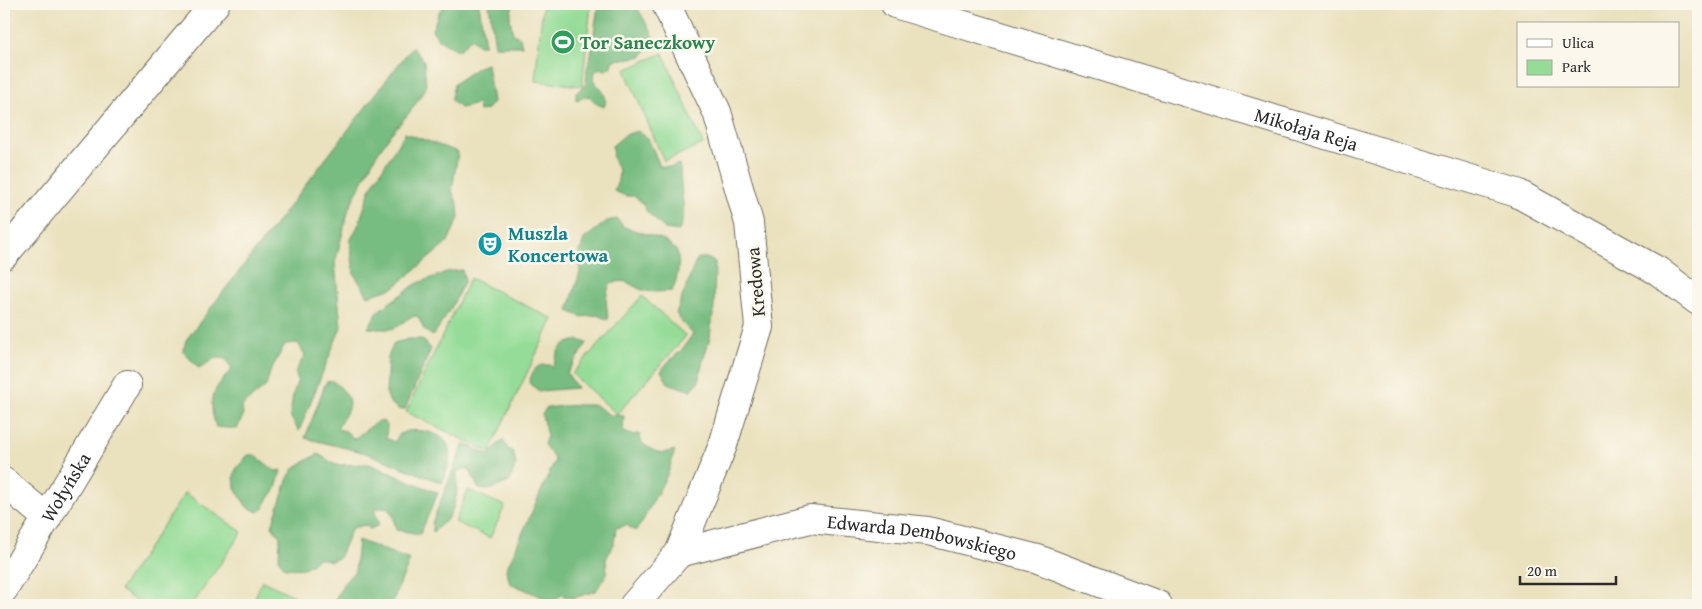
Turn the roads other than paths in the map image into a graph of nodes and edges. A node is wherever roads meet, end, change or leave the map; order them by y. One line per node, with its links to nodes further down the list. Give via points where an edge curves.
1 (215, 4): 4 (street)
2 (666, 4): 9 (street, Kredowa, via 717,112 749,223 759,327 723,445)
3 (895, 4): 5 (street, Mikołaja Reja, via 1517,192 1658,271)
4 (4, 255)
5 (1698, 300)
6 (127, 385): 8 (street, Wołyńska)
7 (4, 482): 8 (street)
8 (47, 518): 10 (street, Wołyńska)
9 (679, 553): 11 (street, Kredowa); 12 (street, Edwarda Dembowskiego, via 810,519 928,531 1038,559)
10 (4, 589)
11 (634, 605)
12 (1158, 605)

